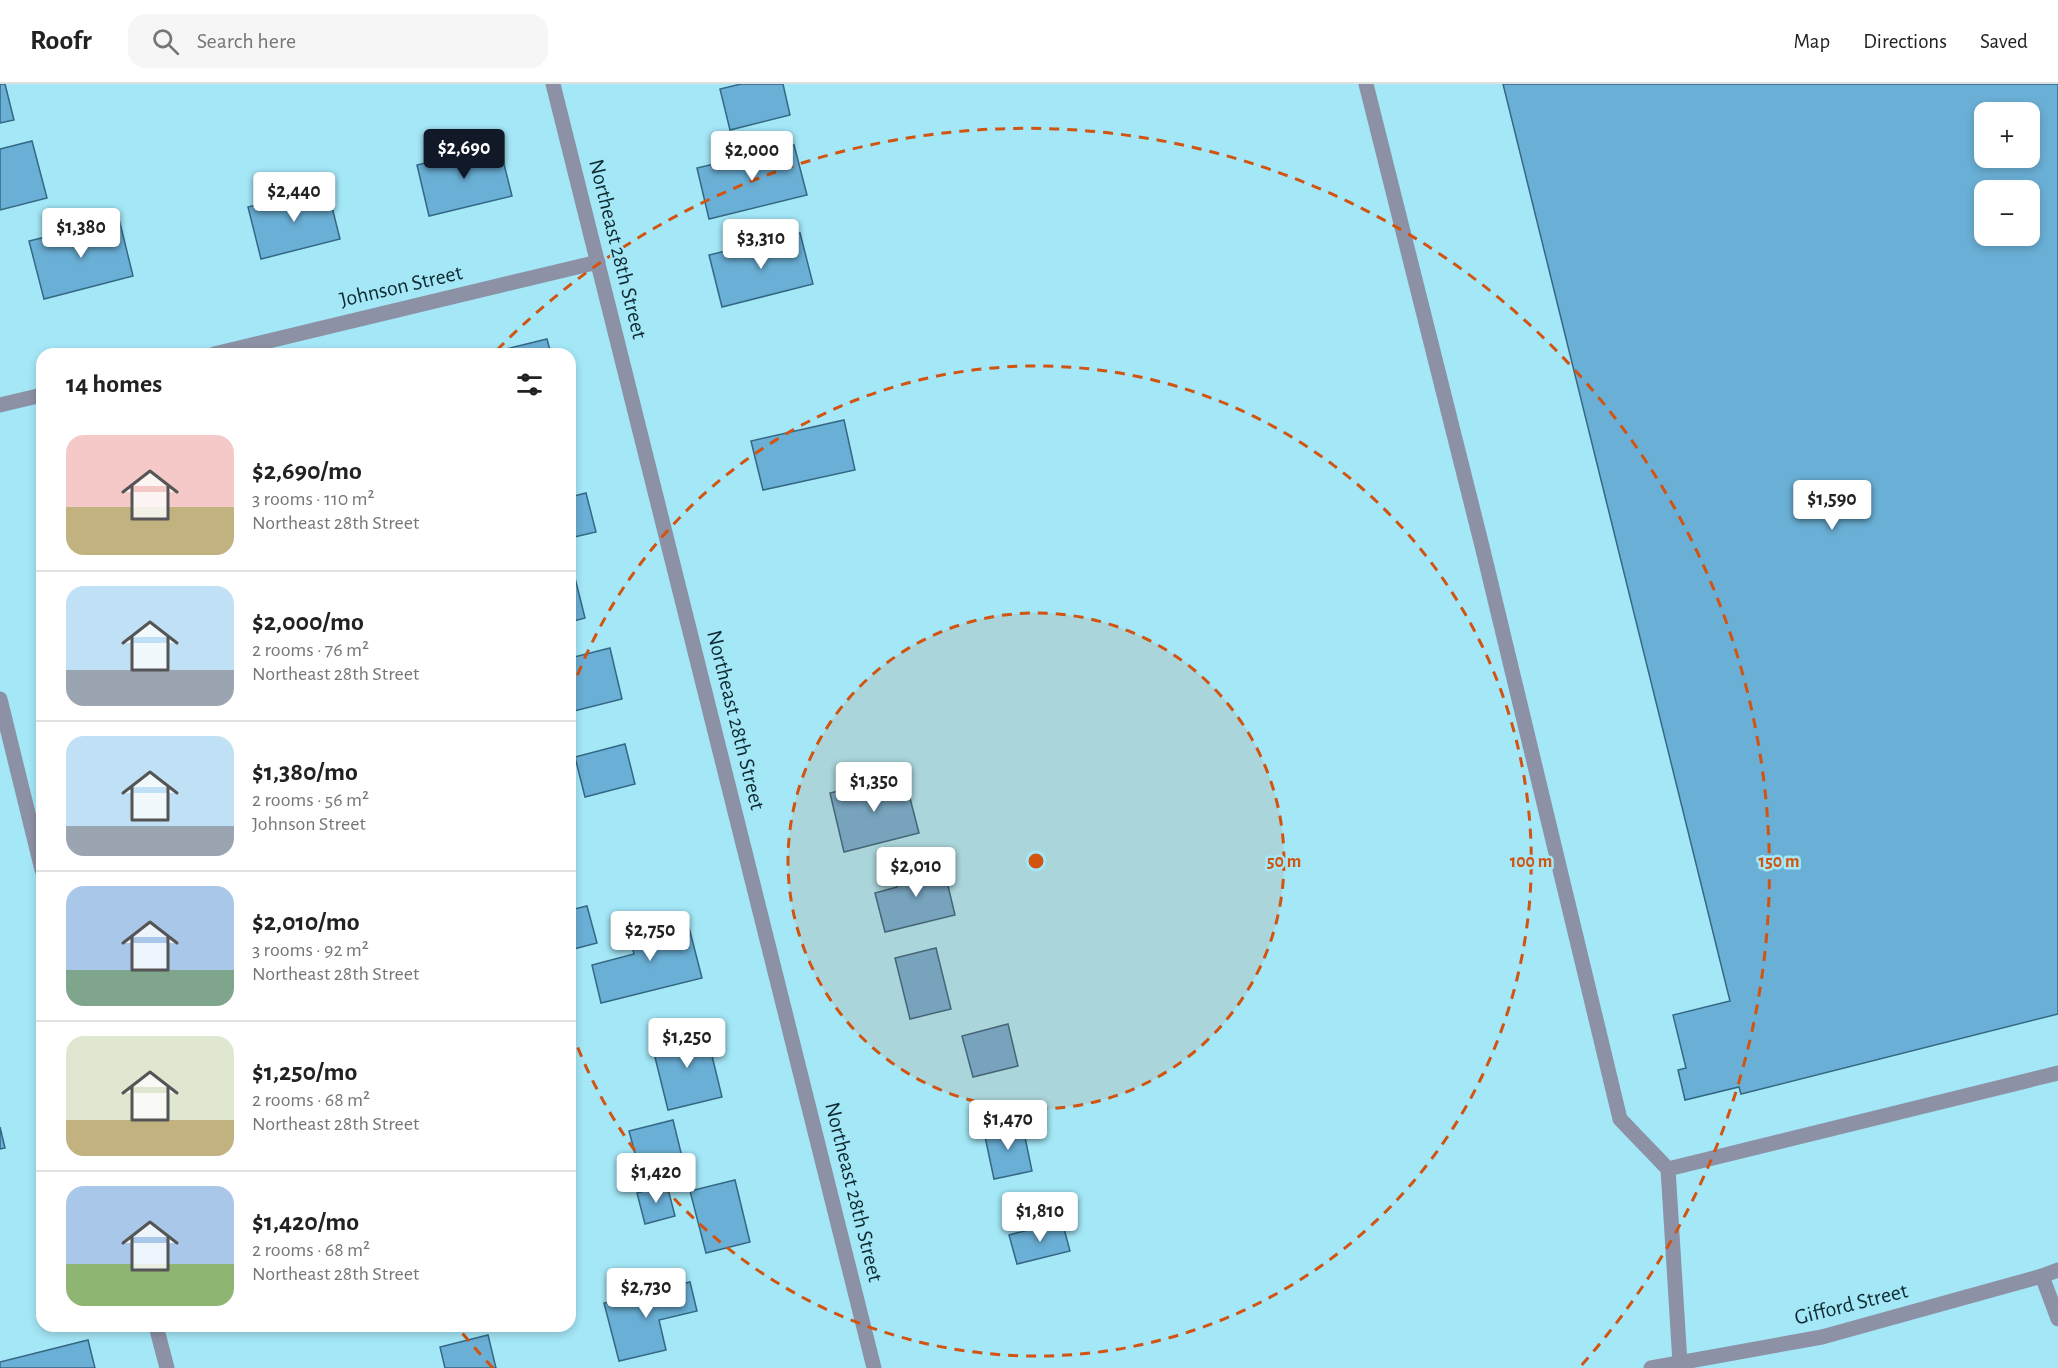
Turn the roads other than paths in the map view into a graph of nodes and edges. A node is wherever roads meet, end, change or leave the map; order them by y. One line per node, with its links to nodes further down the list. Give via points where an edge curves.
1 (553, 84): 3 (street, Northeast 28th Street)
2 (1366, 84): 10 (street, via 1620,1119)
3 (598, 262): 4 (street, Johnson Street); 17 (street, Northeast 28th Street)
4 (239, 348)
5 (36, 396): 6 (street)
6 (0, 405)
7 (0, 699): 8 (street)
8 (36, 846)
9 (2058, 1073): 10 (street)
10 (1668, 1169): 15 (street)
11 (2058, 1270): 12 (street, Gifford Street)
12 (2042, 1276): 13 (street); 15 (street, Gifford Street, via 1822,1337)
13 (2058, 1319)
14 (158, 1332): 16 (street)
15 (1680, 1363): 18 (street, Gifford Street)
16 (167, 1368)
17 (874, 1368)
18 (1651, 1368)

